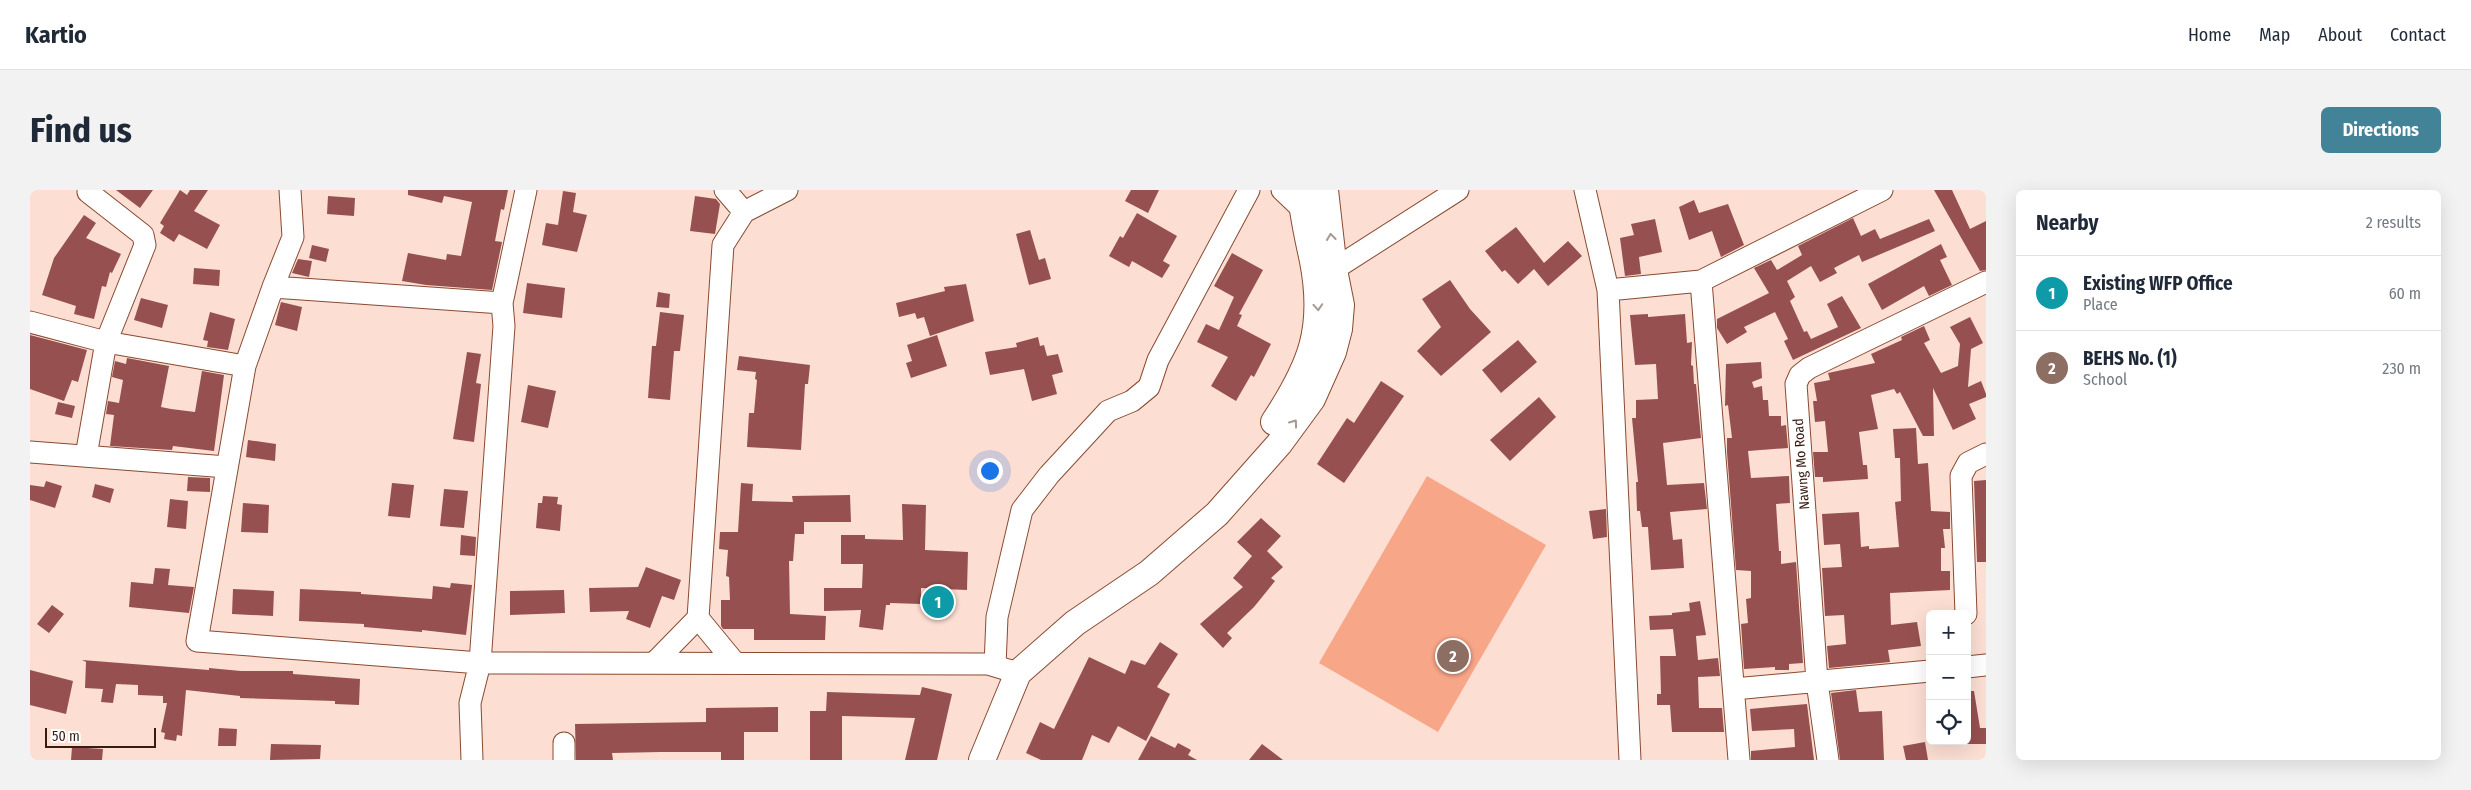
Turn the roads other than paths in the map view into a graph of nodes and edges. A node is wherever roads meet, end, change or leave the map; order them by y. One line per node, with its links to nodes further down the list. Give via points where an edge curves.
1 (290, 190): 17 (street, via 293,237)
2 (526, 190): 19 (street)
3 (725, 190): 13 (street)
4 (787, 190): 13 (street)
5 (1249, 190): 34 (street, via 1158,360 1149,387 1132,401 1108,411 1049,475 1022,510 997,617)
6 (1282, 190): 12 (street)
7 (1325, 190): 14 (main road, one-way to 7)
8 (1458, 190): 14 (street)
9 (1585, 190): 18 (street)
10 (1882, 190): 15 (street)
11 (88, 192): 21 (street, via 143,234 145,245)
12 (1301, 200): 14 (main road)
13 (744, 212): 28 (street, via 723,246)
14 (1325, 276): 34 (main road, via 1314,345 1296,389 1265,435 1209,501 1141,558 1060,616 1007,663)
15 (1701, 281): 18 (street); 37 (street)
16 (1986, 282): 36 (street, Nawng Mo Road, via 1810,368 1800,375 1796,384)
17 (272, 286): 19 (street); 22 (street)
18 (1608, 290): 41 (street)
19 (502, 303): 30 (street, via 504,326)
20 (30, 322): 21 (street)
21 (106, 342): 22 (street); 25 (street)
22 (245, 366): 26 (street)
23 (30, 452): 25 (street)
24 (1986, 454): 27 (street, via 1968,462 1961,476)
25 (86, 456): 26 (street)
26 (227, 467): 30 (street, via 197,641)
27 (1966, 610)
28 (698, 618): 29 (street); 31 (street)
29 (655, 662): 30 (street); 31 (street)
30 (480, 663): 38 (street, via 470,703)
31 (735, 663): 34 (street)
32 (1986, 665): 33 (street)
33 (1971, 667)
34 (1006, 669): 39 (main road); 40 (main road)
35 (1926, 671): 36 (street)
36 (1817, 682): 37 (street); 43 (street, Nawng Mo Road)
37 (1734, 689): 42 (street)
38 (472, 760)
39 (967, 760)
40 (982, 760)
41 (1630, 760)
42 (1739, 760)
43 (1828, 760)

